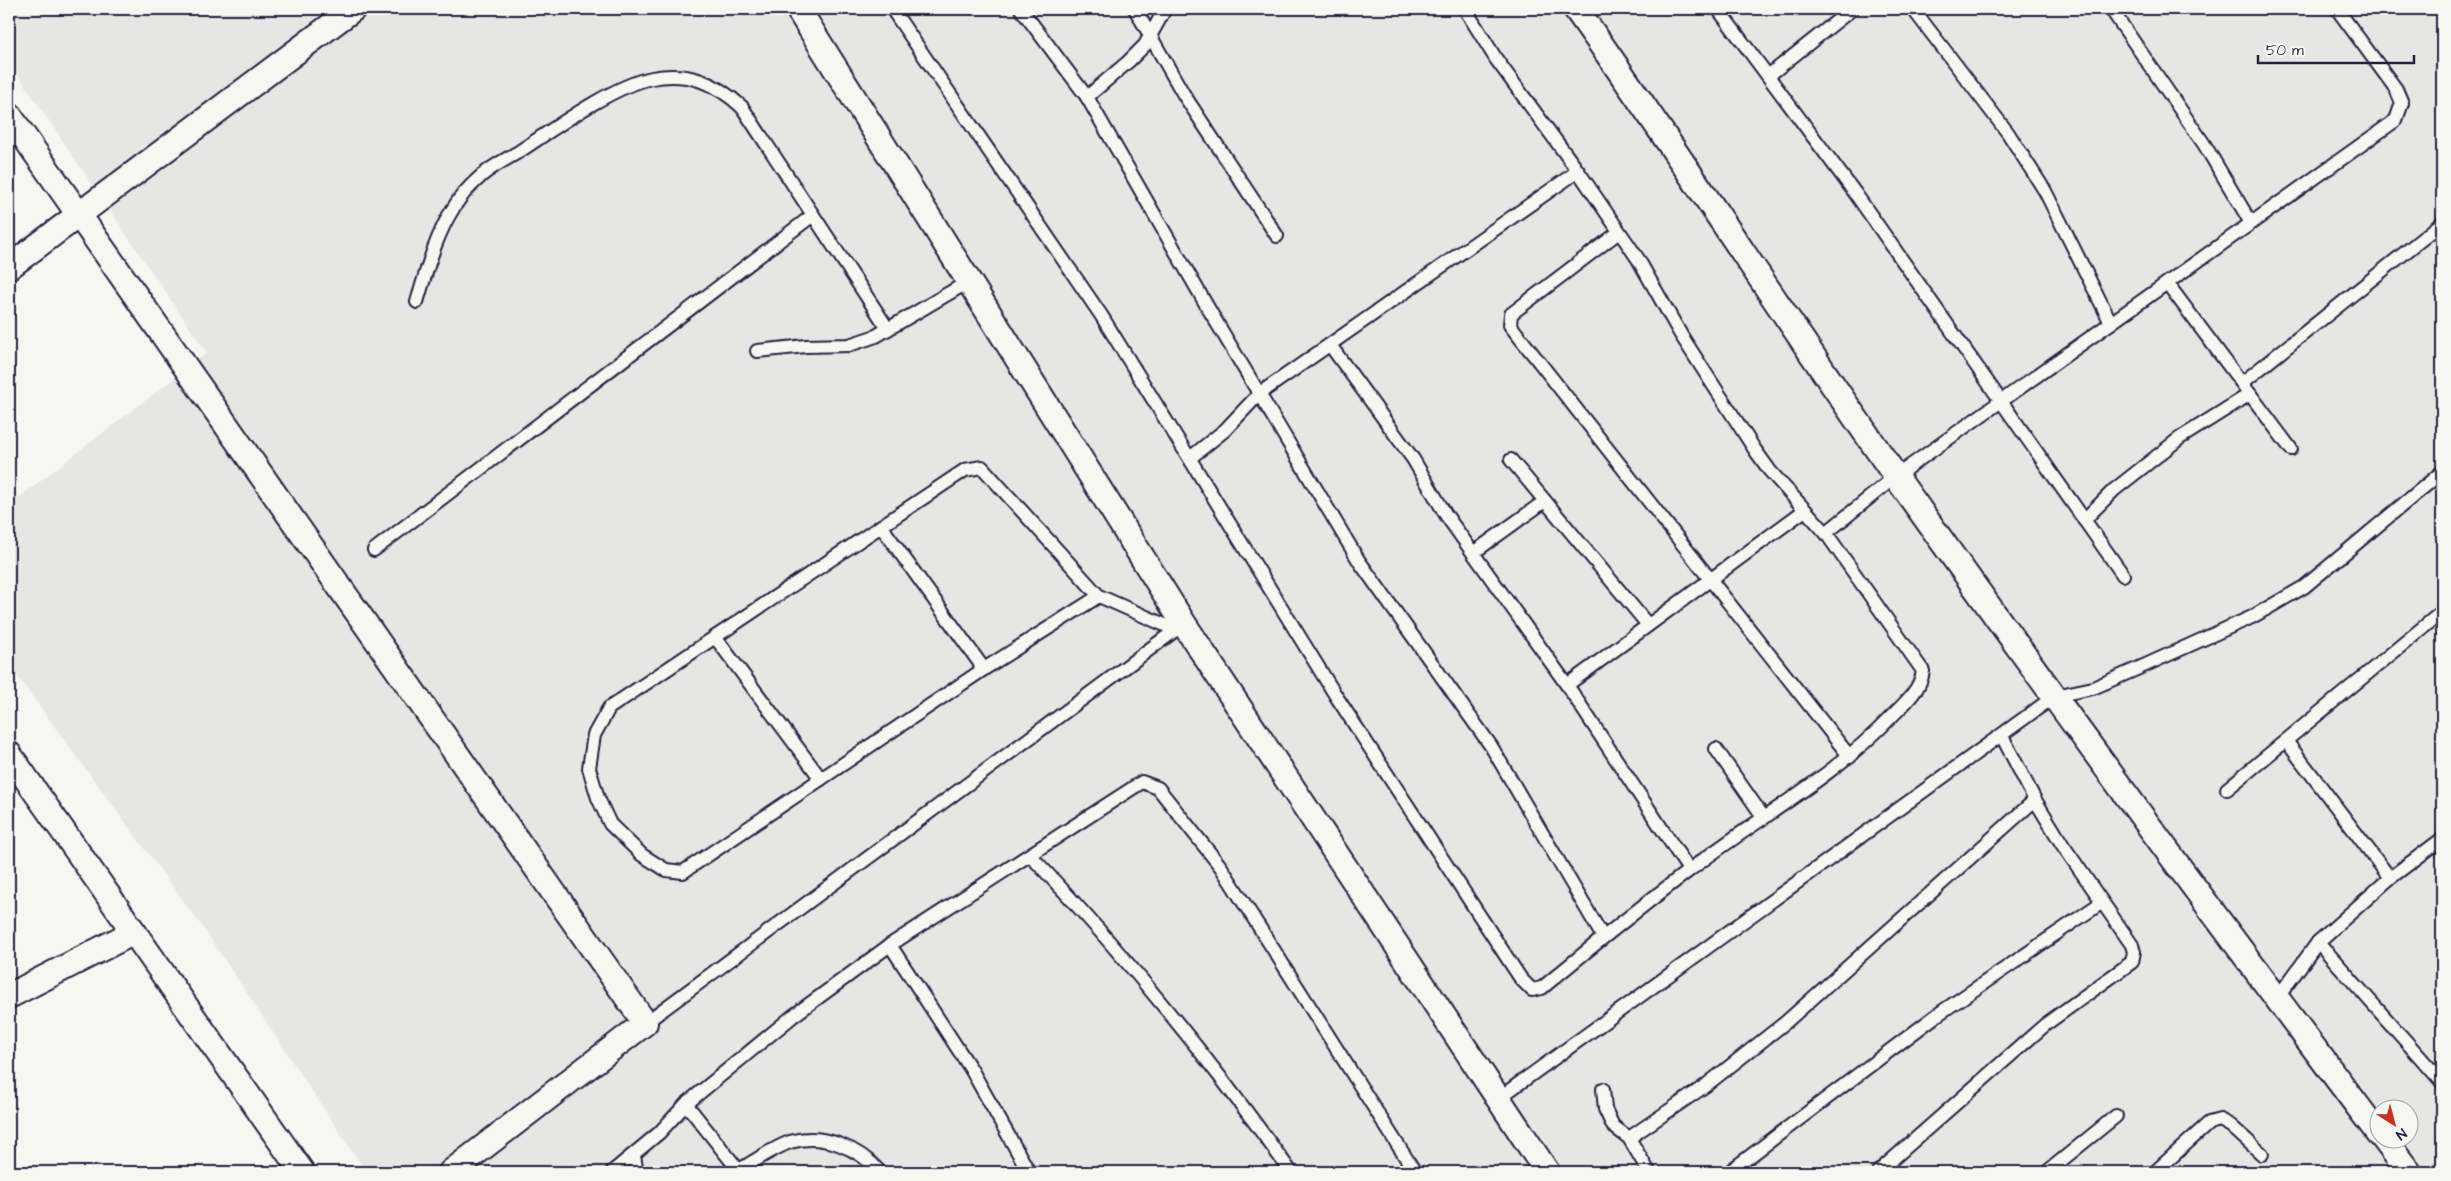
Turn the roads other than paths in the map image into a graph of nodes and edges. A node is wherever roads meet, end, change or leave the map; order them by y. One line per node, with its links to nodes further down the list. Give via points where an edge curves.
1 (353, 9): 19 (street)
2 (798, 9): 26 (street)
3 (892, 9): 37 (lane, via 1101,315)
4 (1021, 9): 16 (lane)
5 (1135, 9): 14 (lane)
6 (1165, 9): 14 (lane)
7 (1465, 9): 18 (lane, via 1496,59)
8 (1576, 9): 40 (street)
9 (1718, 9): 15 (lane)
10 (1852, 9): 15 (lane)
11 (1913, 9): 29 (lane, via 2008,133 2034,175)
12 (2111, 9): 21 (lane, via 2204,144)
13 (2337, 9): 21 (lane, via 2396,89 2402,103 2396,120)
14 (1150, 34): 16 (lane, via 1145,45); 24 (lane, via 1184,95)
15 (1768, 76): 35 (lane)
16 (1087, 97): 34 (lane)
17 (9, 115): 19 (street)
18 (1578, 171): 23 (lane); 31 (lane)
19 (79, 215): 25 (street); 78 (street)
20 (813, 215): 28 (lane, via 742,107 728,94 708,82 685,77 653,78 627,86 581,111 479,177 451,213 436,242); 30 (lane); 46 (lane)
21 (2251, 223): 27 (lane)
22 (2442, 224): 33 (lane)
23 (1619, 232): 42 (lane, via 1755,450); 49 (lane, via 1511,314 1510,325)
24 (1277, 236)
25 (9, 267)
26 (968, 282): 30 (lane); 53 (street)
27 (2167, 283): 29 (lane); 33 (lane)
28 (417, 302)
29 (2110, 323): 35 (lane)
30 (888, 329): 32 (lane, via 849,345)
31 (1330, 345): 34 (lane); 47 (lane, via 1413,459)
32 (757, 351)
33 (2246, 388): 36 (lane); 43 (lane, via 2114,490)
34 (1260, 394): 37 (lane, via 1231,425); 73 (lane, via 1359,561 1491,746)
35 (2001, 401): 40 (lane); 43 (lane)
36 (2291, 449)
37 (1190, 458): 73 (lane, via 1336,696 1521,979 1532,990 1542,988)
38 (1511, 460): 41 (lane)
39 (2442, 472): 57 (lane, via 2304,587 2280,603 2093,688)
40 (1896, 476): 45 (lane); 57 (street)
41 (1545, 501): 47 (lane); 52 (lane)
42 (1805, 510): 45 (lane); 49 (lane)
43 (2084, 520): 48 (lane)
44 (881, 526): 50 (lane, via 965,470 982,467); 54 (lane); 55 (lane)
45 (1826, 533): 62 (lane, via 1923,671 1922,682 1870,740)
46 (374, 550)
47 (1473, 553): 56 (lane)
48 (2123, 575)
49 (1710, 580): 52 (lane); 62 (lane)
50 (1100, 596): 53 (lane); 55 (lane)
51 (2442, 612): 59 (lane)
52 (1648, 625): 56 (lane)
53 (1180, 627): 78 (lane); 81 (street)
54 (715, 637): 63 (lane); 63 (lane, via 609,708 594,735 589,768 610,824 642,855 666,870 683,872)
55 (984, 669): 63 (lane)
56 (1567, 685): 69 (lane)
57 (2055, 696): 58 (lane); 77 (street)
58 (2002, 736): 65 (lane); 81 (lane)
59 (2287, 742): 64 (lane); 70 (lane)
60 (1716, 750): 66 (lane)
61 (9, 754): 72 (street)
62 (1850, 757): 66 (lane)
63 (821, 779)
64 (2227, 789)
65 (2035, 800): 71 (lane); 85 (lane, via 1786,1022 1704,1086)
66 (1764, 818): 69 (lane)
67 (2442, 839): 70 (lane)
68 (1030, 855): 75 (lane); 96 (lane, via 1086,913 1158,998); 97 (lane, via 1142,782 1158,788 1221,867)
69 (1689, 870): 73 (lane)
70 (2390, 878): 74 (lane)
71 (2101, 903): 100 (lane, via 1937,1015); 101 (lane, via 2132,945 2132,962 2046,1024)
72 (134, 932): 76 (street); 90 (street)
73 (1603, 938)
74 (2318, 942): 77 (lane); 79 (lane)
75 (890, 945): 82 (lane, via 793,1016); 95 (lane, via 966,1061)
76 (9, 996)
77 (2278, 997): 84 (street)
78 (645, 1023): 91 (street)
79 (2442, 1082)
80 (1603, 1089): 85 (lane, via 1605,1109 1613,1126)
81 (1499, 1098): 98 (street)
82 (686, 1104): 88 (lane); 89 (lane)
83 (2116, 1116): 102 (lane)
84 (2368, 1118)
85 (1629, 1138): 99 (lane)
86 (2391, 1148): 104 (street)
87 (2262, 1154): 103 (lane, via 2220,1120 2209,1123)
88 (634, 1156): 92 (lane); 93 (lane)
89 (739, 1171): 94 (lane, via 790,1142 817,1139 842,1145)
90 (302, 1172)
91 (452, 1172)
92 (612, 1172)
93 (637, 1172)
94 (880, 1172)
95 (1029, 1172)
96 (1291, 1172)
97 (1415, 1172)
98 (1547, 1172)
99 (1648, 1172)
100 (1729, 1172)
101 (1878, 1172)
102 (2046, 1172)
103 (2155, 1172)
104 (2409, 1172)

